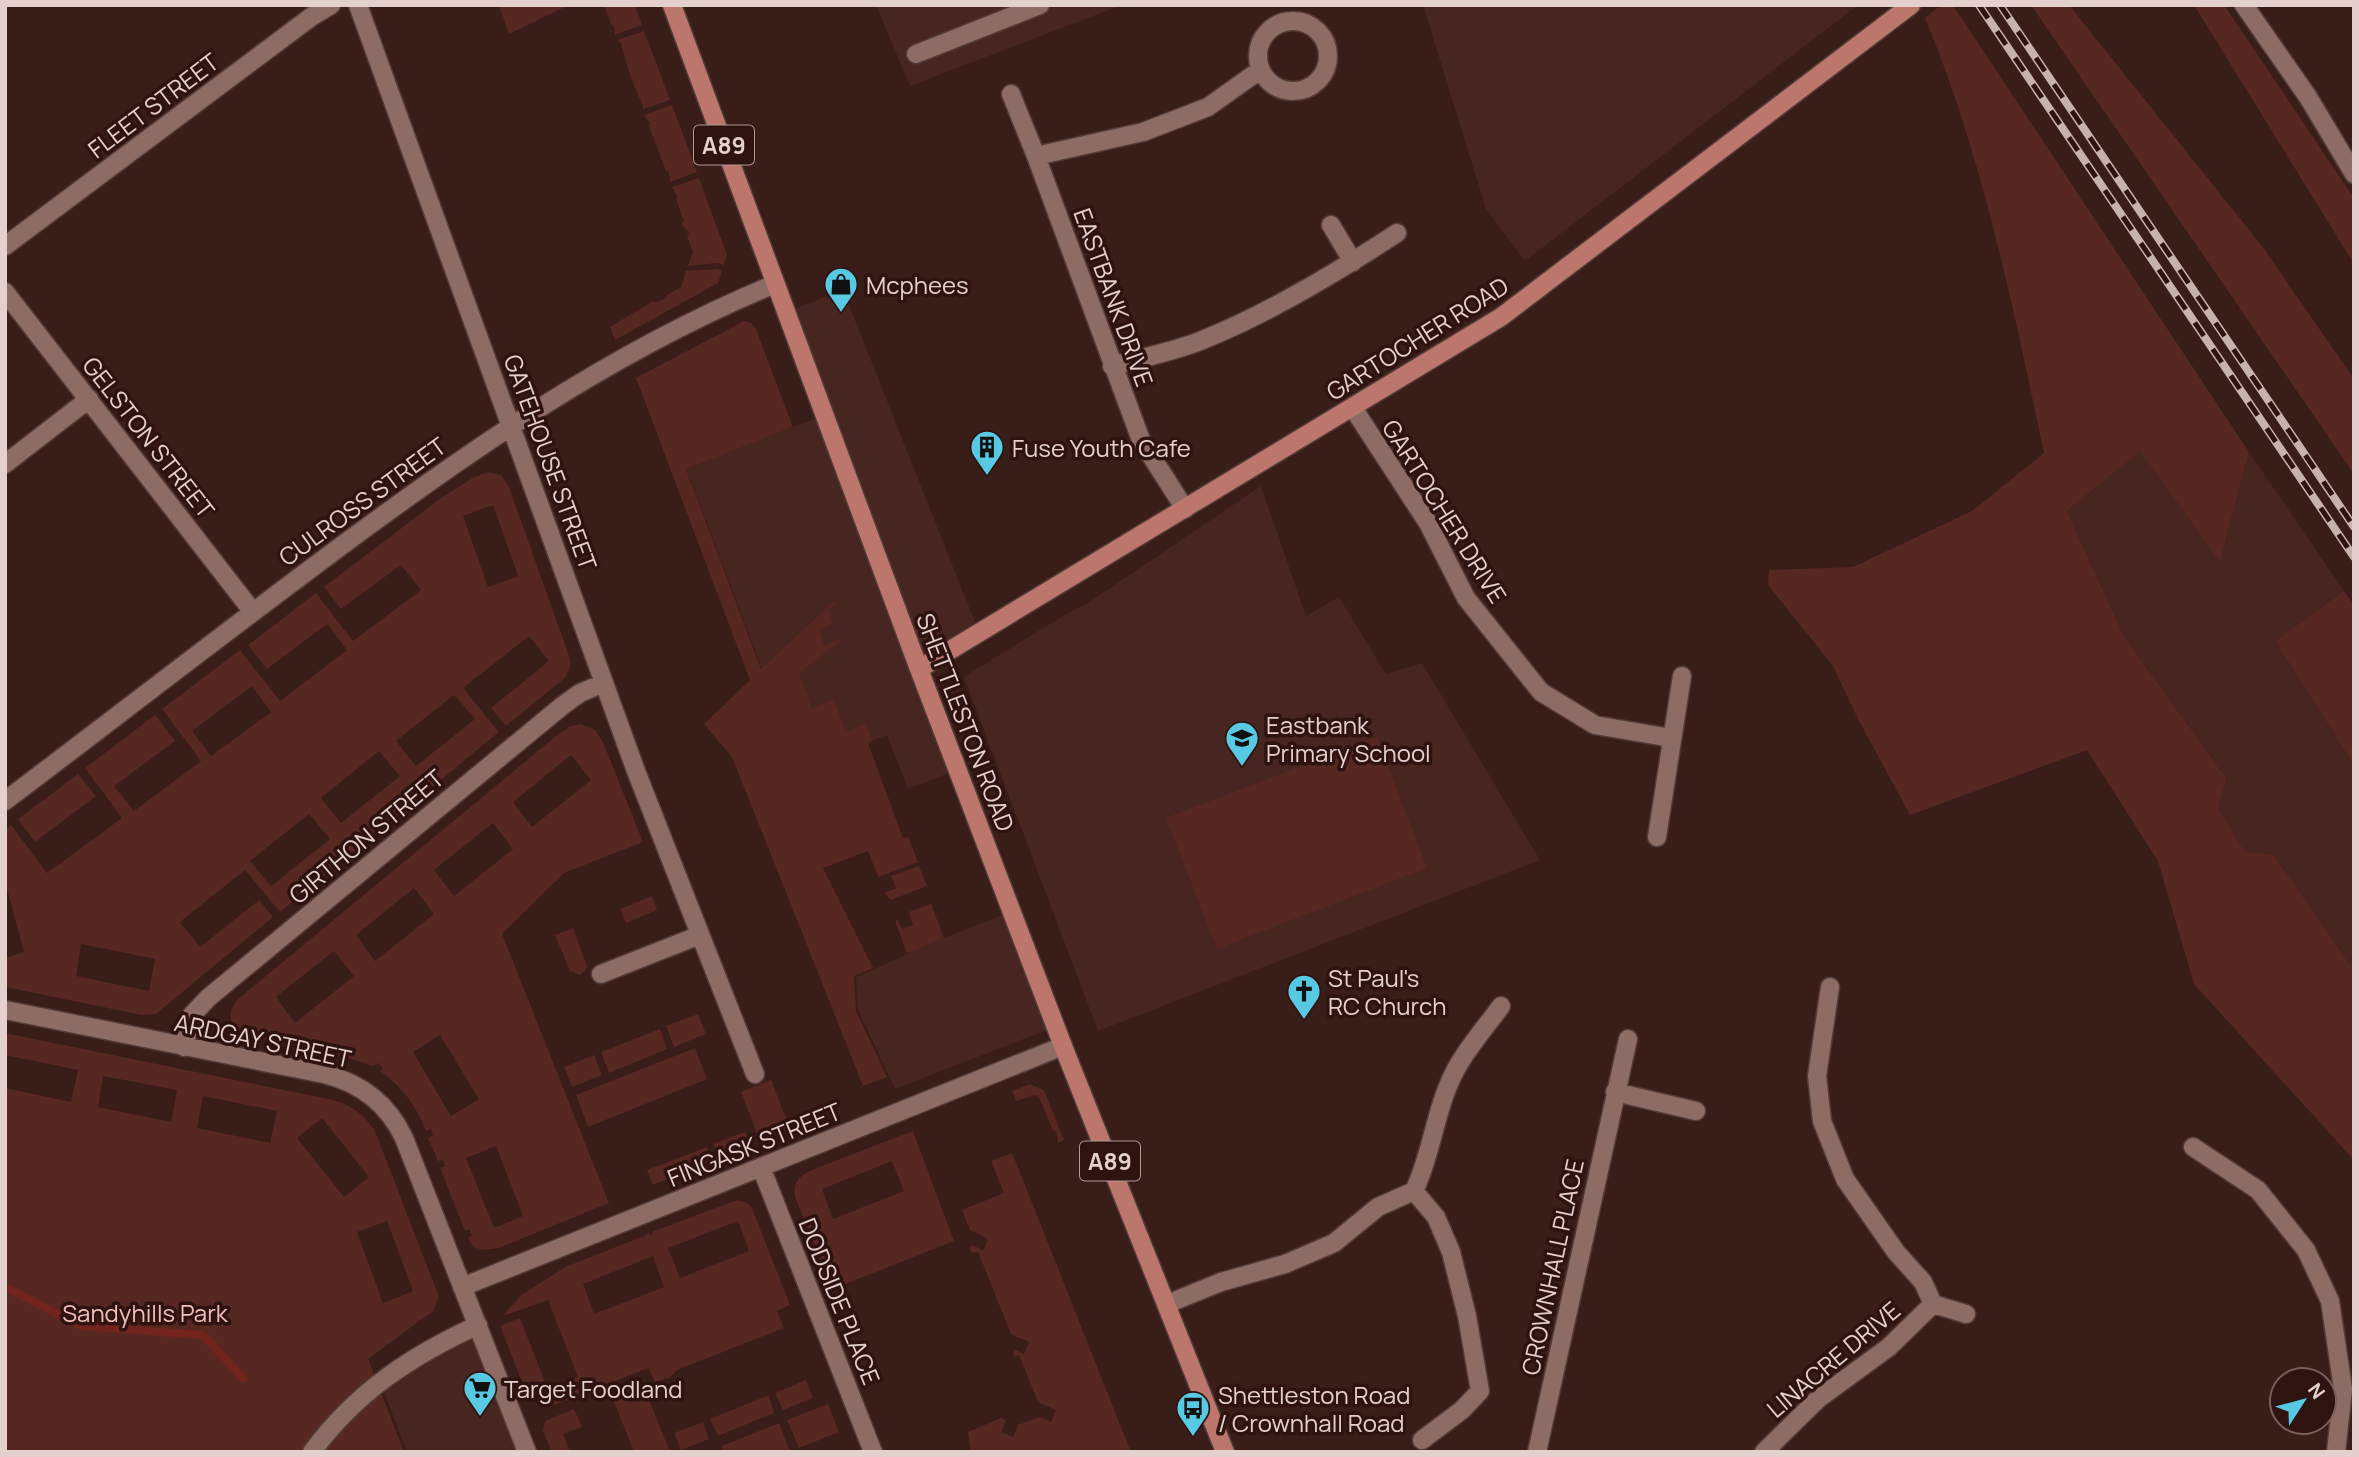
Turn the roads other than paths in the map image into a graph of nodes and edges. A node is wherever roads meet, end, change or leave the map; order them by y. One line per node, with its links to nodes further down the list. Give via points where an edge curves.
1 (331, 5): 14 (street, FLEET STREET)
2 (358, 5): 21 (street, GATEHOUSE STREET)
3 (672, 5): 16 (main road, SHETTLESTON ROAD / A89)
4 (1040, 5): 7 (street)
5 (1911, 5): 20 (main road, GARTOCHER ROAD, via 1502,317)
6 (2244, 5): 11 (street)
7 (916, 54)
8 (1260, 70): 8 (street, via 1276,88 1288,92 1311,87 1327,68 1327,44 1321,34 1302,22 1280,23 1258,47); 10 (street, via 1208,107 1143,132)
9 (1011, 94): 10 (street, EASTBANK DRIVE)
10 (1037, 156): 18 (street, EASTBANK DRIVE)
11 (2354, 174)
12 (1331, 225): 15 (street)
13 (1397, 233): 15 (street)
14 (5, 246)
15 (1353, 262): 18 (street, via 1199,342)
16 (775, 284): 21 (street, CULROSS STREET, via 645,348); 25 (main road, SHETTLESTON ROAD / A89)
17 (5, 292): 19 (street, GELSTON STREET)
18 (1112, 366): 23 (street, EASTBANK DRIVE, via 1141,440)
19 (89, 399): 22 (street); 24 (street, GELSTON STREET)
20 (1353, 408): 23 (main road, GARTOCHER ROAD); 28 (street, GARTOCHER DRIVE, via 1428,523 1466,598 1541,692 1595,725)
21 (512, 426): 24 (street, CULROSS STREET, via 432,479); 27 (street, GATEHOUSE STREET)
22 (5, 464)
23 (1185, 509): 25 (main road, GARTOCHER ROAD)
24 (253, 612): 29 (street, CULROSS STREET)
25 (919, 669): 37 (main road, SHETTLESTON ROAD / A89)
26 (1682, 676): 28 (street)
27 (604, 683): 31 (street, GATEHOUSE STREET); 38 (street, GIRTHON STREET, via 562,706 208,998 192,1015)
28 (1671, 738): 30 (street)
29 (5, 800)
30 (1657, 837)
31 (700, 935): 32 (street); 39 (street, GATEHOUSE STREET)
32 (601, 974)
33 (1830, 987): 47 (street, LINACRE DRIVE, via 1817,1076 1822,1121 1845,1179 1923,1282)
34 (1501, 1006): 44 (street, via 1454,1072)
35 (5, 1010): 38 (street, ARDGAY STREET)
36 (1628, 1039): 40 (street, CROWNHALL PLACE)
37 (1063, 1046): 43 (street, FINGASK STREET); 46 (main road, SHETTLESTON ROAD / A89)
38 (184, 1047): 45 (street, ARDGAY STREET, via 341,1078 380,1102 404,1138)
39 (755, 1074)
40 (1615, 1092): 41 (street); 55 (street, CROWNHALL PLACE)
41 (1696, 1111)
42 (2193, 1147): 57 (street, via 2258,1190 2306,1250 2330,1301 2343,1389)
43 (761, 1167): 45 (street, FINGASK STREET); 53 (street, DODSIDE PLACE)
44 (1414, 1191): 46 (street, via 1378,1207 1334,1243); 50 (street, via 1436,1217 1451,1252 1480,1391)
45 (462, 1287): 49 (street, ARDGAY STREET)
46 (1167, 1304): 54 (main road, SHETTLESTON ROAD / A89)
47 (1933, 1304): 48 (street, LINACRE DRIVE); 56 (street, LINACRE DRIVE, via 1889,1347 1818,1399)
48 (1966, 1314)
49 (478, 1325): 51 (street, via 386,1377 352,1406); 52 (street, ARDGAY STREET)
50 (1422, 1440)
51 (312, 1452)
52 (527, 1452)
53 (873, 1452)
54 (1226, 1452)
55 (1537, 1452)
56 (1764, 1452)
57 (2336, 1452)

